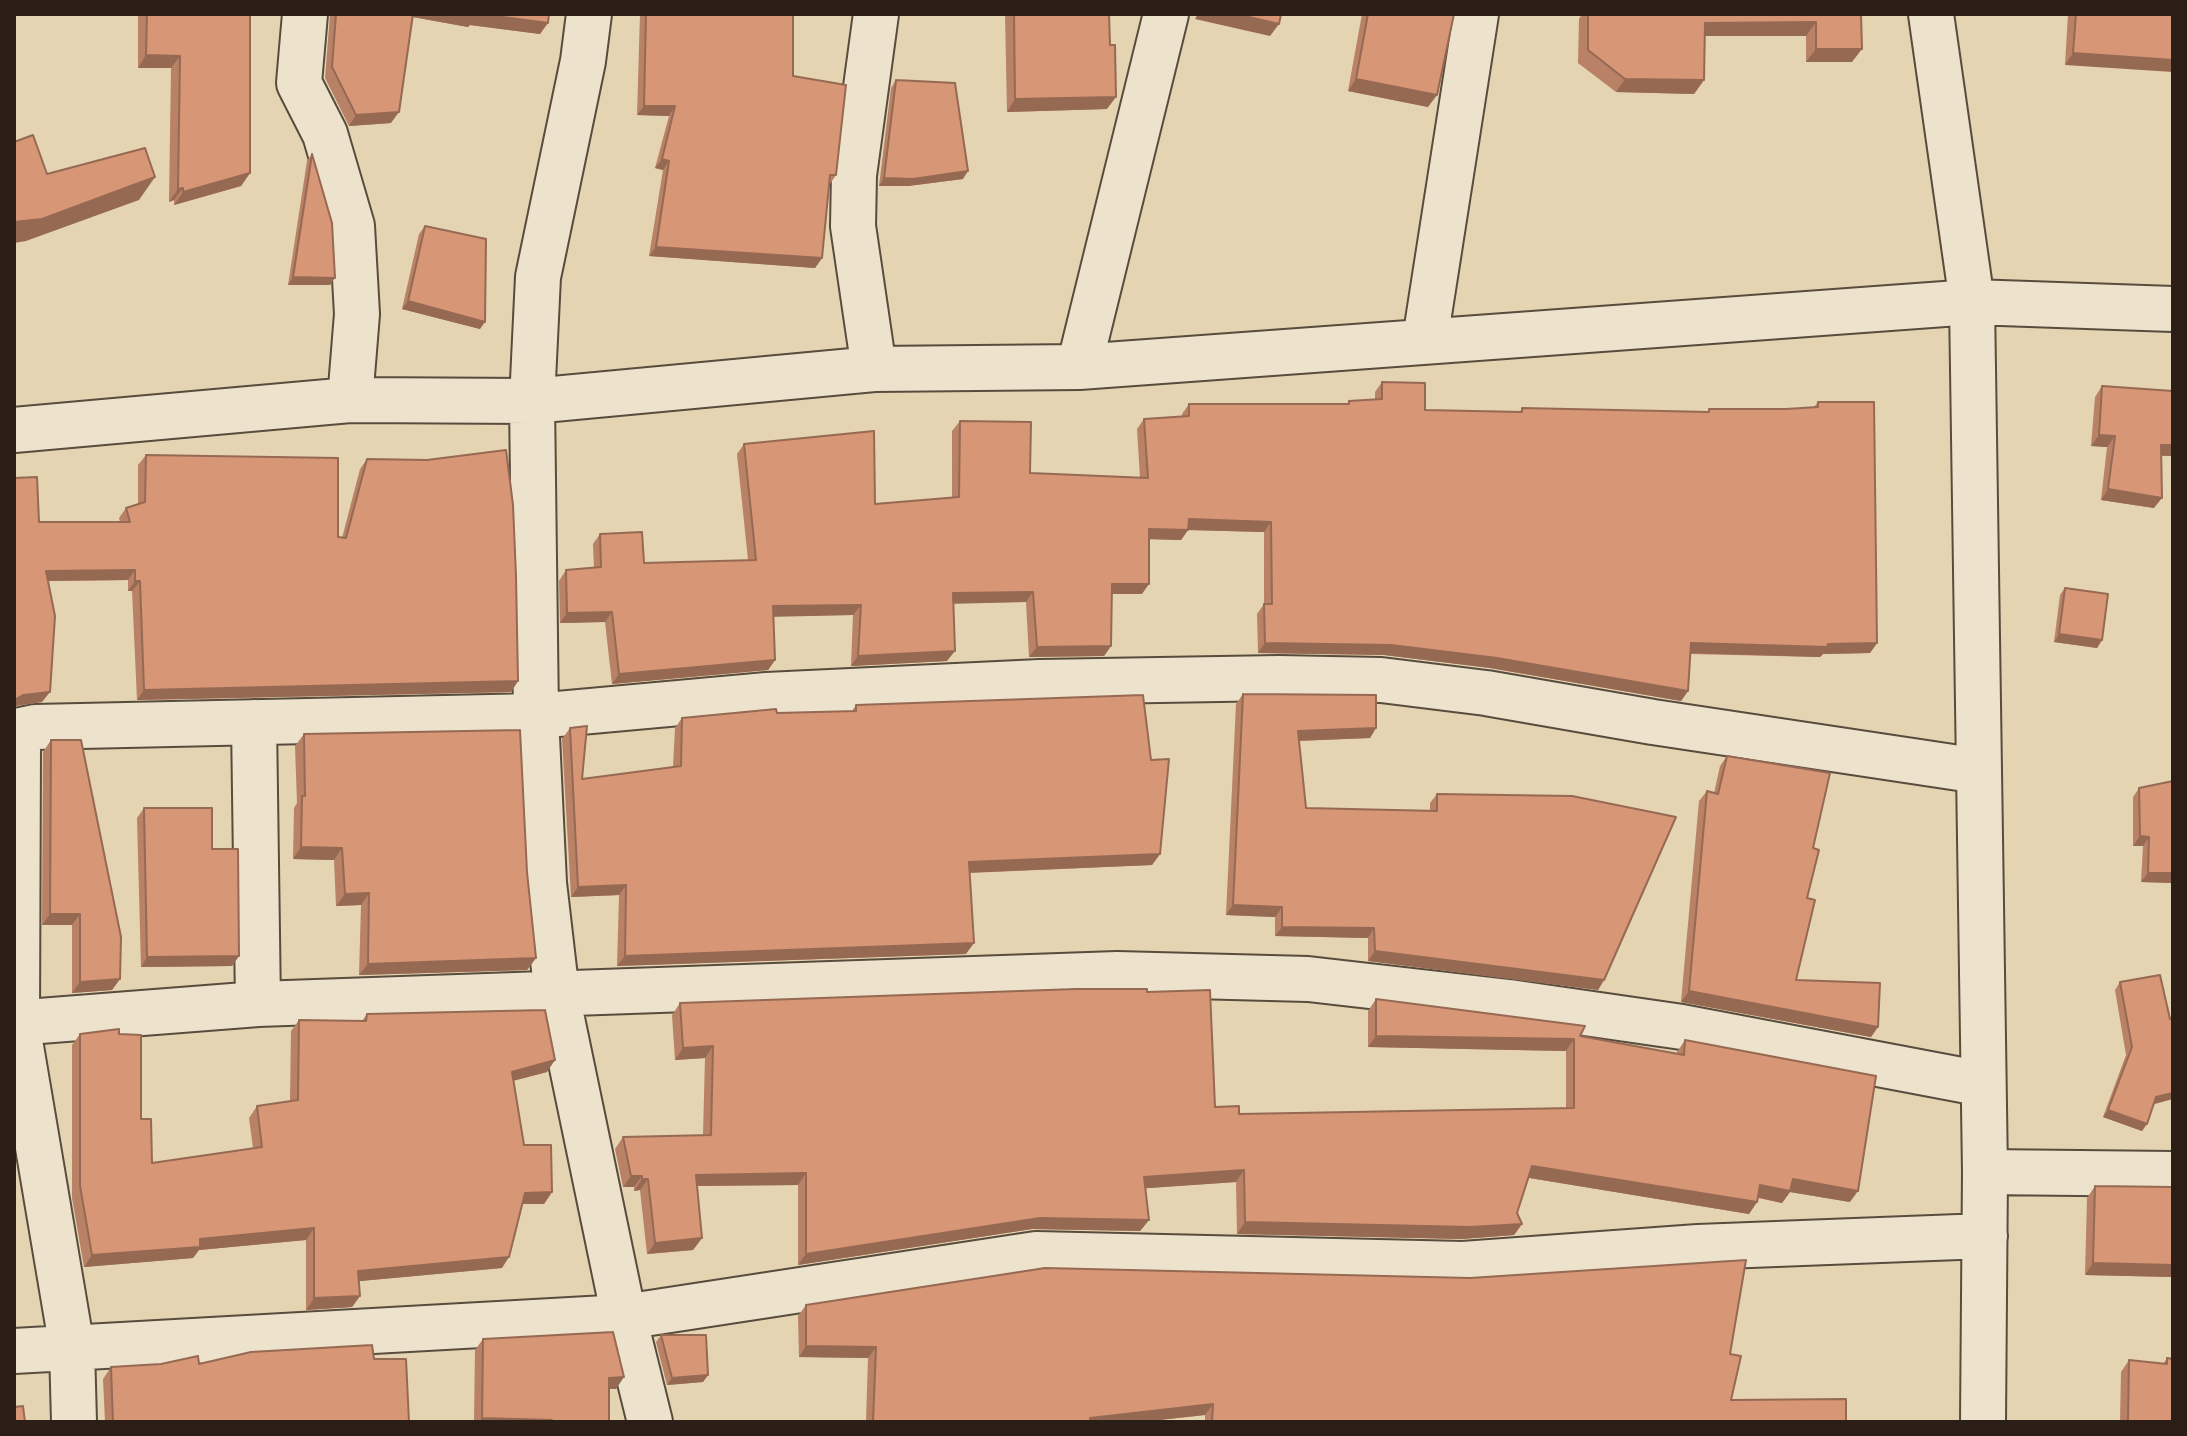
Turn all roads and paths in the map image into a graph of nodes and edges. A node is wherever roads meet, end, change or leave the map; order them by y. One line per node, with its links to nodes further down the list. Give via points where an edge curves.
1 (305, 14): 12 (street, via 299,83 325,134 352,226 357,314)
2 (589, 14): 13 (street, via 538,277)
3 (876, 14): 11 (street, via 854,175 853,226)
4 (1166, 14): 10 (street)
5 (1476, 14): 9 (street)
6 (1931, 14): 7 (street)
7 (1972, 302): 8 (street); 9 (street); 17 (street)
8 (2173, 309)
9 (1425, 340): 10 (street)
10 (1079, 367): 11 (street)
11 (874, 369): 13 (street)
12 (350, 400): 13 (street); 14 (street)
13 (532, 401): 15 (street)
14 (14, 430)
15 (536, 716): 16 (street); 17 (street, via 767,695 1025,682 1381,680); 18 (street, via 544,883)
16 (254, 722): 19 (street); 20 (street, via 21,730)
17 (1979, 771): 21 (street)
18 (557, 995): 19 (street); 21 (street, via 1117,974 1308,979 1682,1027); 25 (street)
19 (258, 1004): 20 (street)
20 (16, 1023): 26 (street)
21 (1983, 1084): 22 (street)
22 (1985, 1172): 23 (street); 24 (street)
23 (2173, 1174)
24 (1985, 1236): 25 (street, via 1698,1247 1463,1264 1036,1254); 30 (street)
25 (624, 1317): 26 (street); 29 (street)
26 (72, 1348): 27 (street); 28 (street)
27 (14, 1351)
28 (74, 1422)
29 (650, 1422)
30 (1983, 1422)

